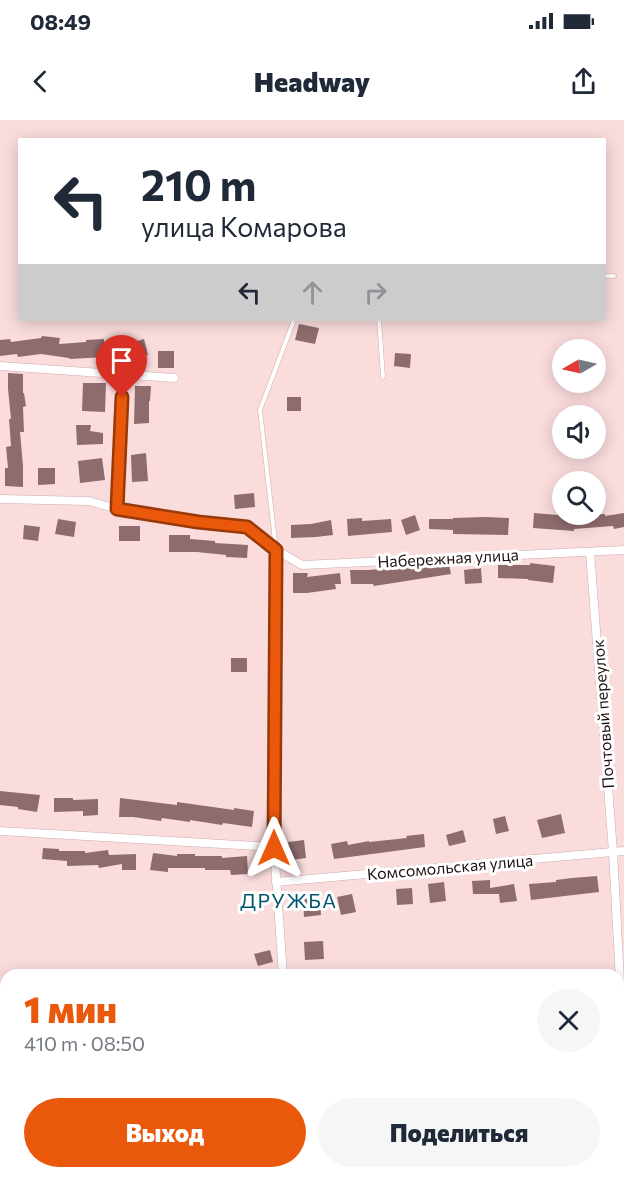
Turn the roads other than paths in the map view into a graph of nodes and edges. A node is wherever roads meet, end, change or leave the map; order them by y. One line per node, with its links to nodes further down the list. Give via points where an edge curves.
1 (606, 276): 2 (lane)
2 (614, 276)
3 (294, 321): 11 (lane, via 260,410)
4 (379, 321): 7 (lane)
5 (0, 366): 6 (street)
6 (123, 374): 8 (street); 10 (street)
7 (383, 377)
8 (174, 378)
9 (0, 499): 10 (street, Набережная улица, via 89,501)
10 (117, 509): 11 (street, Набережная улица, via 247,527)
11 (276, 550): 13 (street, Набережная улица, via 302,565); 15 (street)
12 (624, 550): 13 (street, Набережная улица)
13 (590, 552): 17 (street, Почтовый переулок)
14 (0, 831): 15 (street)
15 (274, 848): 18 (street)
16 (624, 851): 17 (street, Комсомольская улица)
17 (614, 852): 18 (street, Комсомольская улица); 20 (street, Почтовый переулок)
18 (276, 882): 19 (street)
19 (283, 969)
20 (620, 969)

